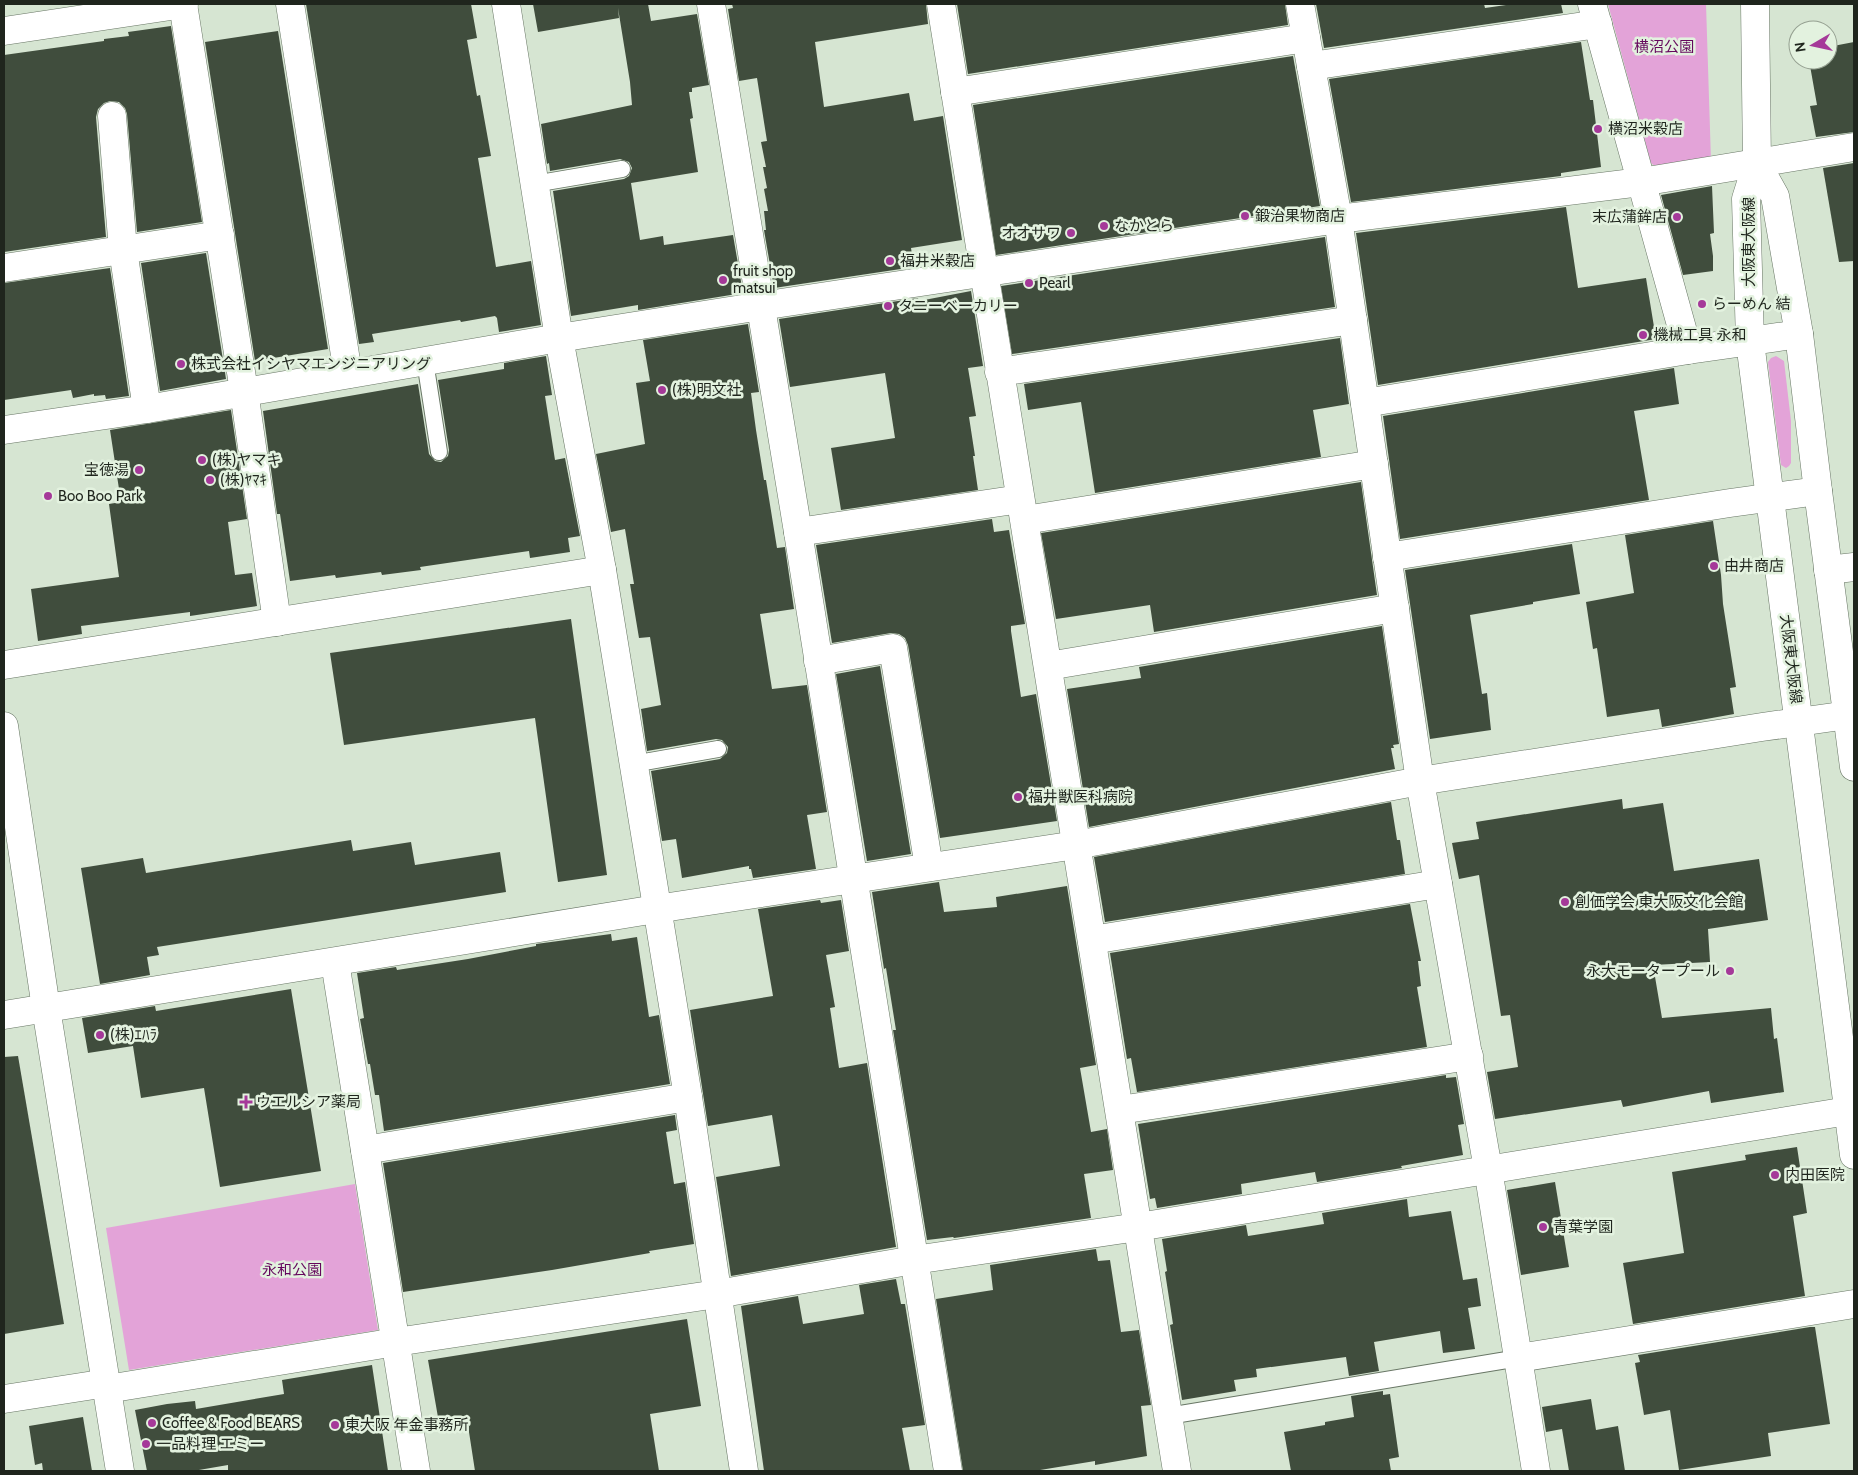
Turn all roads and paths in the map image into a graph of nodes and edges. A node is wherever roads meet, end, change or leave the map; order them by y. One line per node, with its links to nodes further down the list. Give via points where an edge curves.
1 (184, 4): 9 (street); 20 (street)
2 (290, 4): 32 (street)
3 (506, 4): 18 (street)
4 (711, 4): 24 (street)
5 (941, 4): 12 (street)
6 (1300, 4): 10 (street)
7 (1755, 4): 15 (street, 大阪東大阪線)
8 (1595, 14): 11 (street); 17 (street)
9 (4, 32)
10 (1306, 38): 11 (street); 12 (street)
11 (1310, 66): 19 (street)
12 (955, 92): 23 (street)
13 (112, 116): 21 (street)
14 (1854, 146): 15 (street)
15 (1757, 164): 17 (street); 26 (street, 大阪東大阪線, via 1775,196); 28 (street, 大阪東大阪線, via 1746,199)
16 (622, 169): 18 (lane)
17 (1641, 182): 19 (street); 29 (street)
18 (534, 184): 27 (street)
19 (1338, 219): 23 (street); 25 (street)
20 (220, 235): 21 (street); 33 (street)
21 (123, 250): 22 (street); 35 (street)
22 (4, 268)
23 (983, 273): 24 (street); 31 (street)
24 (761, 306): 27 (street); 42 (street)
25 (1352, 320): 31 (street); 34 (street)
26 (1799, 334): 28 (street); 39 (street, 大阪東大阪線)
27 (559, 338): 30 (street); 45 (street)
28 (1750, 342): 29 (street); 40 (street, 大阪東大阪線)
29 (1688, 350): 34 (street)
30 (425, 361): 32 (street); 37 (lane)
31 (1000, 372): 41 (street)
32 (348, 374): 33 (street)
33 (244, 391): 35 (street); 47 (street)
34 (1365, 403): 38 (street)
35 (147, 409): 36 (street)
36 (4, 430)
37 (439, 452)
38 (1374, 464): 41 (street); 43 (street)
39 (1818, 491): 40 (street); 44 (street, 大阪東大阪線)
40 (1770, 498): 43 (street); 52 (street, 大阪東大阪線)
41 (1022, 509): 42 (street); 50 (street)
42 (798, 532): 48 (street)
43 (1387, 557): 46 (street)
44 (1841, 569): 51 (street, 大阪東大阪線)
45 (602, 570): 47 (street); 55 (street)
46 (1395, 608): 50 (street); 57 (street)
47 (277, 622): 49 (street)
48 (818, 661): 60 (street, via 893,648); 61 (street)
49 (4, 665)
50 (1048, 666): 59 (street)
51 (1848, 715): 52 (street); 56 (street, 大阪東大阪線)
52 (1799, 722): 57 (street); 71 (street, 大阪東大阪線)
53 (4, 726): 58 (street)
54 (718, 749): 55 (lane)
55 (633, 764): 63 (street)
56 (1854, 767)
57 (1420, 781): 59 (street); 62 (street)
58 (11, 821): 66 (street)
59 (1076, 845): 60 (street); 64 (street)
60 (929, 867): 61 (street)
61 (854, 879): 63 (street); 76 (street)
62 (1438, 884): 64 (street); 68 (street)
63 (656, 909): 65 (street); 69 (street)
64 (1092, 940): 70 (street)
65 (335, 962): 66 (street); 72 (street)
66 (46, 1008): 67 (street); 81 (street)
67 (4, 1015)
68 (1468, 1056): 70 (street); 74 (street)
69 (688, 1097): 72 (street); 77 (street)
70 (1120, 1110): 75 (street)
71 (1851, 1110): 73 (street, 大阪東大阪線); 74 (street)
72 (365, 1150): 79 (street)
73 (1854, 1155)
74 (1488, 1169): 75 (street); 80 (street)
75 (1138, 1227): 76 (street); 83 (street)
76 (914, 1260): 77 (street); 87 (street)
77 (717, 1294): 79 (street); 86 (street)
78 (1854, 1304): 80 (street)
79 (396, 1342): 81 (street); 85 (street)
80 (1519, 1358): 83 (lane); 89 (street)
81 (107, 1386): 82 (street); 84 (street)
82 (4, 1399)
83 (1168, 1416): 88 (street)
84 (120, 1471)
85 (416, 1471)
86 (744, 1471)
87 (948, 1471)
88 (1177, 1471)
89 (1536, 1471)

